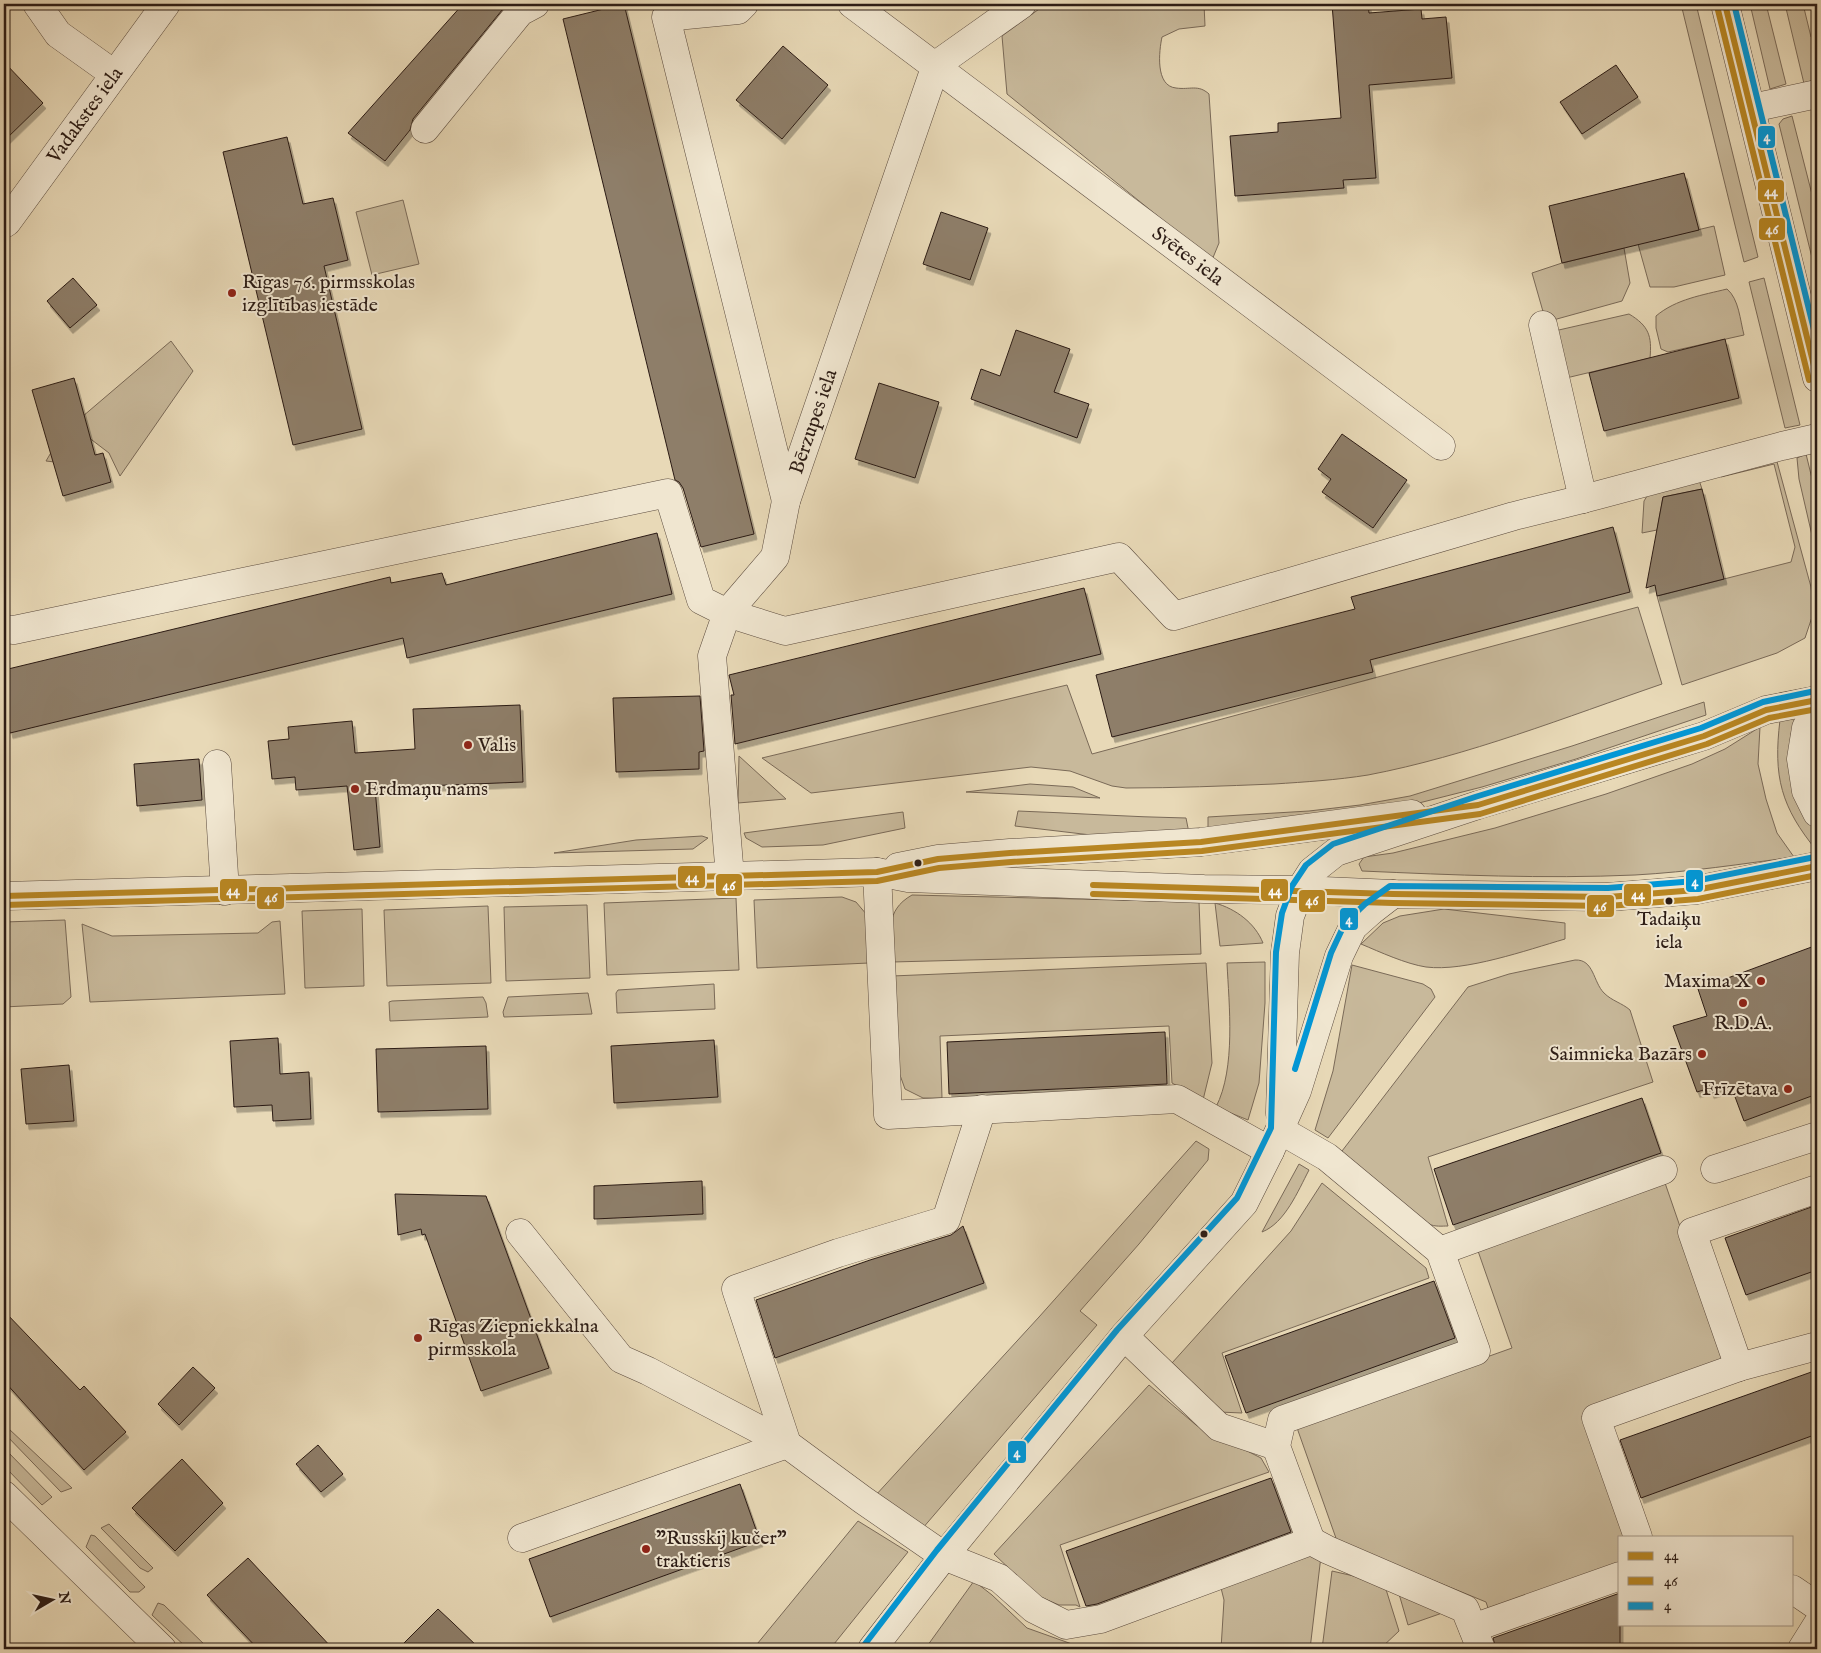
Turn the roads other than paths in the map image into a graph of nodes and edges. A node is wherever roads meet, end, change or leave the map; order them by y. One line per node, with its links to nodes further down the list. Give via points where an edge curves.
1 (37, 4): 10 (street, via 58,34)
2 (166, 4): 10 (street, Vadakstes iela)
3 (535, 4): 13 (street, via 520,12)
4 (744, 4): 8 (street, via 738,10)
5 (852, 4): 9 (street, Svētes iela)
6 (1022, 4): 9 (street)
7 (1725, 4): 12 (street)
8 (659, 10): 20 (street)
9 (936, 66): 18 (street, Svētes iela); 20 (street, Bērzupes iela)
10 (114, 74): 14 (street, Vadakstes iela)
11 (1817, 94): 12 (street)
12 (1752, 108): 16 (street)
13 (425, 129)
14 (4, 224)
15 (1543, 325): 19 (street)
16 (1817, 378)
17 (1817, 438): 19 (street)
18 (1442, 446)
19 (1583, 499): 21 (street, via 1514,516 1174,616 1119,557 785,631)
20 (786, 501): 21 (street, Bērzupes iela, via 775,557)
21 (727, 613): 22 (street, via 701,600 668,493 14,630); 30 (street, Bērzupes iela, via 712,656)
22 (4, 629)
23 (1817, 700): 26 (street, via 1766,710 1704,736)
24 (1817, 706): 27 (street, via 1806,728 1801,759 1806,791)
25 (217, 764): 32 (street)
26 (1478, 805): 29 (street, via 1201,842 992,854 904,865); 31 (street, via 1336,852 1312,870)
27 (1817, 813)
28 (1817, 866): 33 (street, via 1696,890 1608,897)
29 (877, 872): 30 (street); 31 (street, via 908,878); 35 (street, via 888,1115)
30 (730, 876): 32 (street)
31 (1300, 890): 33 (street); 37 (street, via 1290,916 1285,953)
32 (225, 891): 34 (street)
33 (1393, 894): 37 (street, via 1353,927 1338,956 1297,1091)
34 (4, 896)
35 (982, 1109): 37 (street, via 1178,1099); 46 (street, via 946,1220 736,1289)
36 (1817, 1136): 38 (street)
37 (1275, 1140): 42 (street, via 1327,1157); 43 (street, via 1244,1203)
38 (1715, 1169)
39 (1662, 1170): 42 (street)
40 (1817, 1189): 45 (street, via 1692,1232)
41 (520, 1233): 46 (street, via 621,1359)
42 (1440, 1251): 47 (street, via 1476,1351 1282,1420)
43 (1124, 1336): 47 (street, via 1218,1427); 52 (street)
44 (1817, 1346): 45 (street)
45 (1739, 1367): 49 (street, via 1596,1418)
46 (787, 1444): 50 (street); 52 (street)
47 (1276, 1446): 51 (street)
48 (4, 1495): 58 (street)
49 (1638, 1536)
50 (522, 1538)
51 (1311, 1541): 52 (street, via 1101,1619 1066,1625 1034,1609 999,1578); 57 (street, via 1465,1609)
52 (944, 1556): 59 (street)
53 (1618, 1577): 57 (street)
54 (1794, 1590): 55 (street)
55 (1817, 1606)
56 (1817, 1625): 60 (street)
57 (1477, 1638)
58 (162, 1649)
59 (872, 1649)
60 (1802, 1649)

